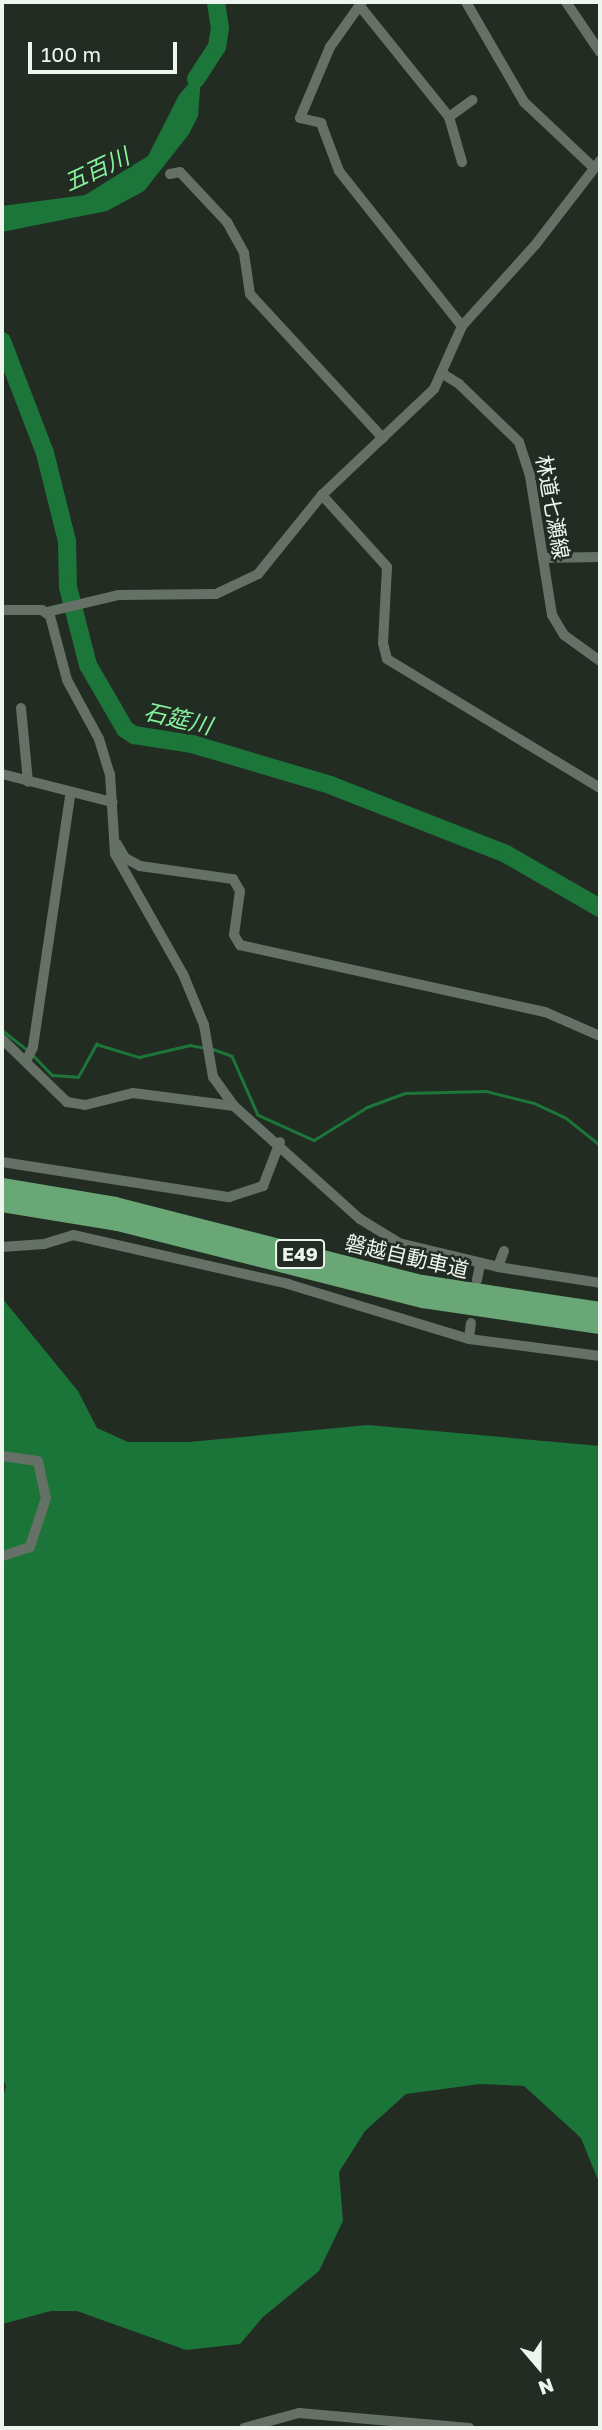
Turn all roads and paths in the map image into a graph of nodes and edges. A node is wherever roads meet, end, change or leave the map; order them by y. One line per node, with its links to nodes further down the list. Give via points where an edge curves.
1 (466, 2): 8 (street, via 524,102)
2 (566, 2): 4 (street)
3 (361, 4): 6 (street); 10 (street, via 330,47 300,118 321,123 339,170)
4 (600, 52)
5 (472, 100): 6 (street)
6 (449, 117): 7 (street)
7 (462, 162)
8 (597, 164): 10 (street, via 536,244)
9 (170, 174): 12 (street, via 180,172 227,222 244,253 250,294)
10 (463, 326): 11 (street)
11 (443, 374): 12 (street, via 426,399); 15 (street, 林道七瀬線, via 455,380 519,442)
12 (383, 438): 13 (street)
13 (321, 495): 17 (street, via 264,568 236,588 209,595 103,598); 22 (street, via 387,567 383,643 387,659)
14 (600, 557): 15 (street)
15 (543, 558): 18 (street, 林道七瀬線, via 552,615 561,631)
16 (2, 610): 17 (street)
17 (51, 610): 24 (street, via 67,680 99,739 110,774)
18 (600, 661)
19 (20, 708): 21 (street)
20 (2, 774): 21 (street)
21 (28, 782): 23 (street)
22 (600, 788)
23 (70, 795): 24 (street); 28 (street, via 33,1047)
24 (112, 802): 25 (street)
25 (112, 839): 26 (street, via 125,858 140,866 233,879 240,891 234,934 240,945 545,1012); 29 (street, via 123,872 167,941 199,1009 213,1077)
26 (600, 1036)
27 (2, 1039): 28 (street)
28 (27, 1059): 29 (street, via 57,1095 72,1104 133,1093)
29 (234, 1106): 30 (street)
30 (280, 1142): 31 (street, via 263,1186 229,1197); 36 (street, via 360,1219 399,1243)
31 (2, 1162)
32 (2, 1187): 40 (highway, 磐越自動車道 / E49, via 116,1206 422,1284)
33 (2, 1203): 42 (highway, 磐越自動車道 / E49, via 118,1222 424,1299)
34 (2, 1247): 43 (street, via 44,1244 73,1235 97,1239 198,1267 288,1284)
35 (504, 1251): 37 (street)
36 (480, 1265): 37 (street); 38 (street)
37 (498, 1268): 39 (street)
38 (478, 1280)
39 (600, 1283)
40 (600, 1311)
41 (471, 1323): 43 (street)
42 (600, 1325)
43 (469, 1339): 44 (street)
44 (600, 1356)
45 (2, 1456): 46 (street, via 38,1461 46,1499 30,1547)
46 (2, 1556)
47 (244, 2428): 48 (street, via 299,2413)
48 (470, 2428)

